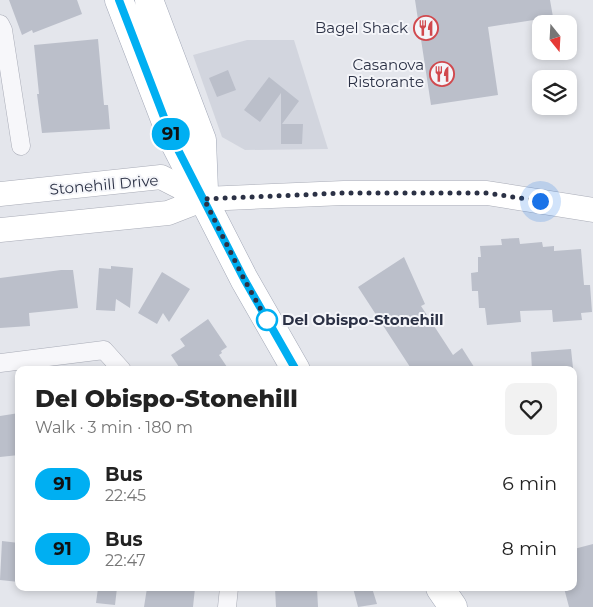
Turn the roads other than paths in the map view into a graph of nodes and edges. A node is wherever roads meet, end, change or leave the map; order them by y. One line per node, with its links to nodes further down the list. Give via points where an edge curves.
1 (119, 0): 6 (main road, via 172,138)
2 (149, 0): 6 (main road, via 202,140)
3 (1, 28): 4 (street)
4 (22, 146)
5 (0, 194): 6 (main road, Stonehill Drive, via 160,178)
6 (204, 199): 7 (main road, Stonehill Drive, via 344,193 487,193); 8 (main road, Stonehill Drive, via 168,213); 11 (main road, via 244,279)
7 (593, 210)
8 (0, 230)
9 (0, 363): 10 (street, via 104,350)
10 (118, 366)
11 (294, 366)
12 (229, 591): 14 (street)
13 (442, 591): 15 (main road)
14 (227, 607)
15 (453, 607)

